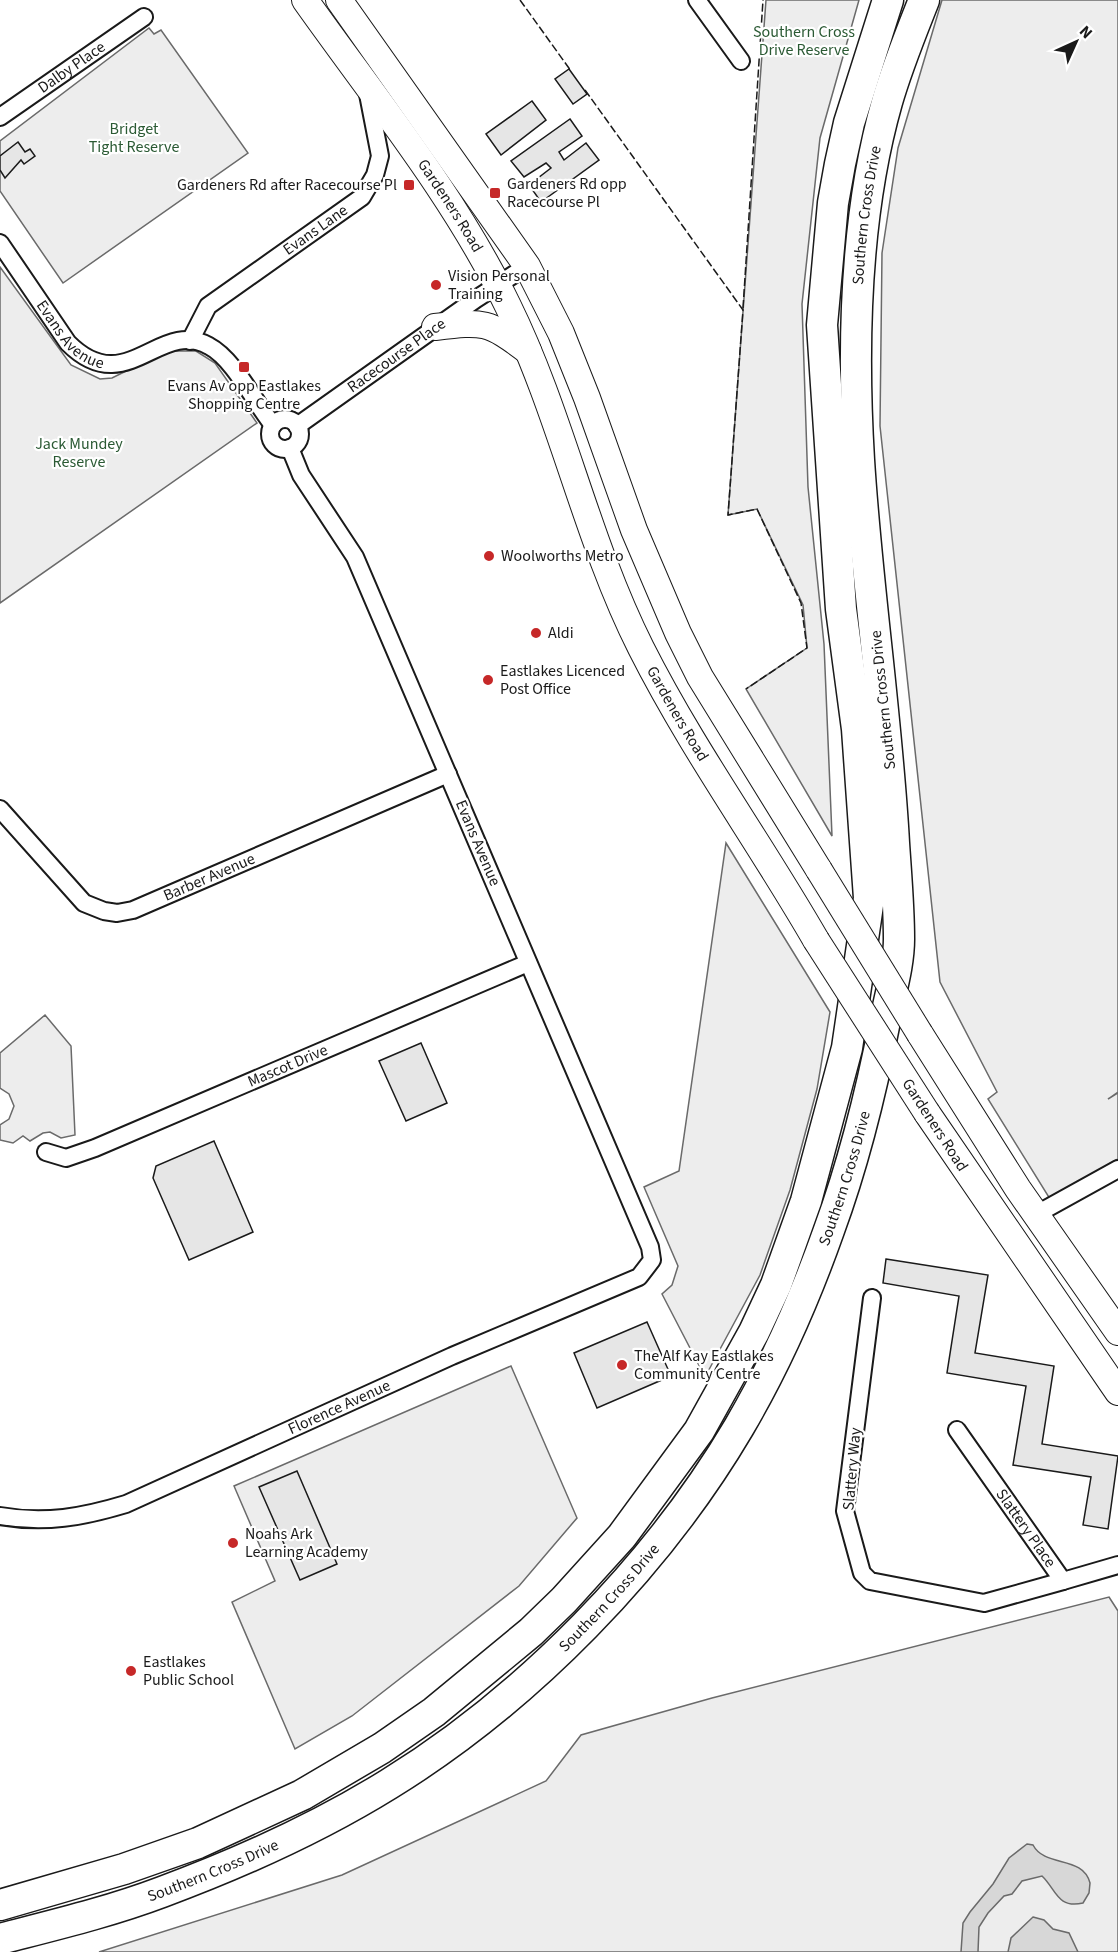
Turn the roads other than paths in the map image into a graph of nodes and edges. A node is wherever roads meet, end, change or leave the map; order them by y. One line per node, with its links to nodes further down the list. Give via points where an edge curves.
1 (305, 0): 8 (main road, Gardeners Road)
2 (339, 0): 11 (main road, Gardeners Road)
3 (697, 0): 7 (street)
4 (888, 0): 33 (highway, Southern Cross Drive, via 840,164 822,325 841,609 857,729 869,897 847,1048 806,1201 759,1323 699,1431 621,1536 531,1632 434,1712 302,1795 237,1826 124,1869)
5 (924, 0): 34 (highway, Southern Cross Drive, via 887,103 876,151 860,252 857,313 859,457 891,786 899,947 855,1152 805,1298 739,1427 651,1551 594,1617 466,1730 392,1782 314,1826 230,1865 156,1895)
6 (144, 17): 9 (street, Dalby Place)
7 (741, 61)
8 (367, 88): 12 (main road, Gardeners Road, via 458,216); 14 (street, Evans Lane, via 380,156 375,175 362,197 208,306)
9 (0, 117)
10 (0, 243): 14 (street, Evans Avenue, via 68,343 91,360 124,363 169,343)
11 (527, 266): 12 (street, Racecourse Place); 24 (main road, Gardeners Road, bridge, via 579,377 634,530 700,677)
12 (498, 285): 13 (street, Racecourse Place); 15 (main road, Gardeners Road)
13 (435, 327): 15 (main road, via 487,324); 17 (street, Racecourse Place)
14 (190, 341): 16 (street, via 220,354)
15 (528, 351): 28 (main road, Gardeners Road, bridge, via 609,572 640,646 683,728 927,1113)
16 (273, 425): 17 (street, via 285,420); 18 (street, via 273,443)
17 (297, 426): 18 (street, via 299,439)
18 (290, 448): 19 (street, Evans Avenue, via 301,475 355,556)
19 (448, 774): 20 (street, Barber Avenue, via 133,910 117,913 96,908 74,894); 21 (street, Evans Avenue)
20 (0, 809)
21 (528, 963): 22 (street, Mascot Drive, via 95,1148 66,1158); 25 (street, Evans Avenue)
22 (46, 1152)
23 (1118, 1168): 24 (street)
24 (1035, 1215): 27 (main road, Gardeners Road)
25 (650, 1247): 30 (street, Florence Avenue, via 652,1260 639,1277 452,1356 126,1504 72,1519)
26 (872, 1298): 32 (street, Slattery Way, via 846,1511 862,1573 870,1581 984,1603)
27 (1118, 1332)
28 (1118, 1392)
29 (957, 1430): 32 (street, Slattery Place)
30 (0, 1516)
31 (1118, 1565): 32 (street, Slattery Place)
32 (1063, 1581)
33 (0, 1905)
34 (0, 1939)

